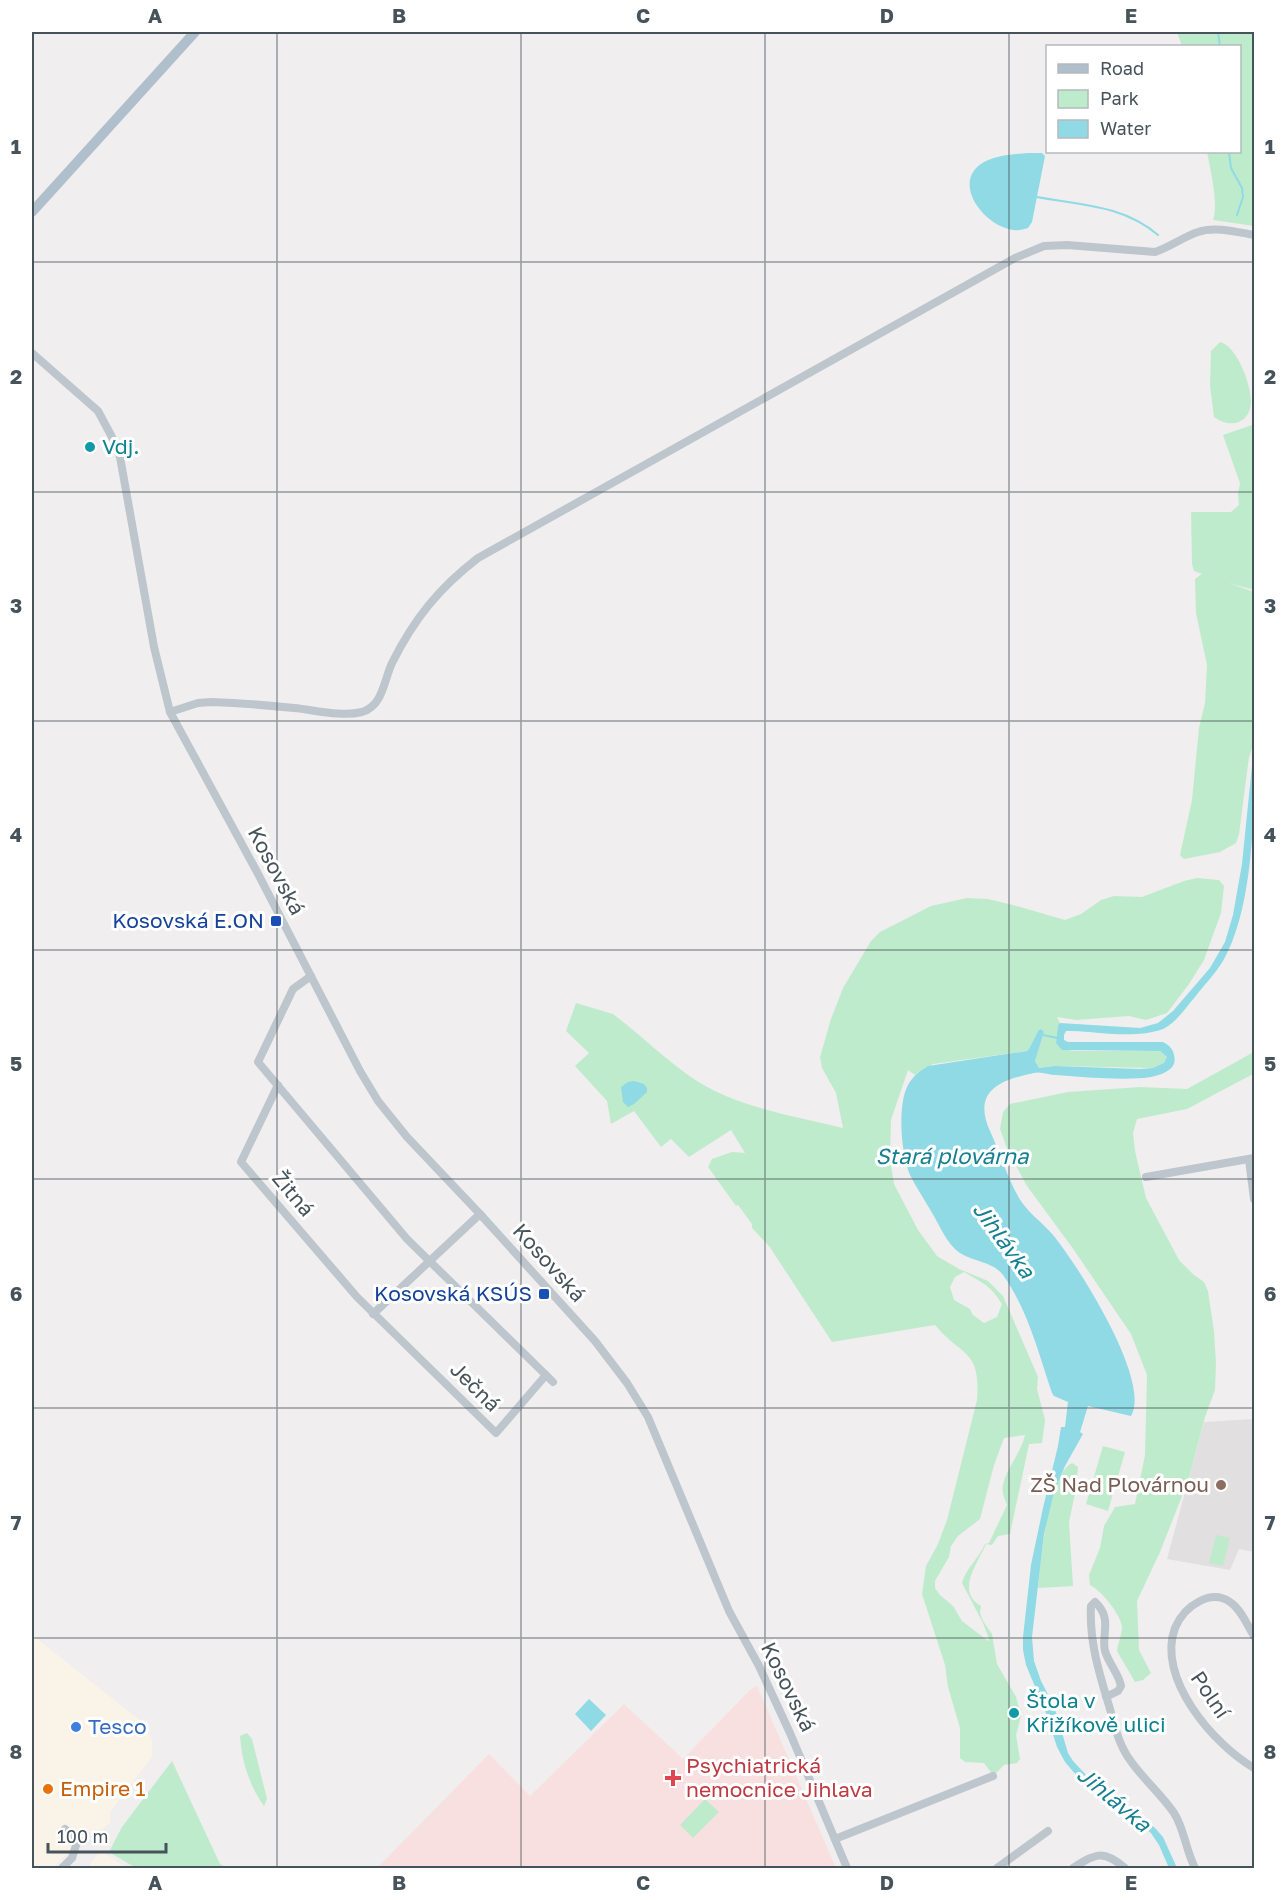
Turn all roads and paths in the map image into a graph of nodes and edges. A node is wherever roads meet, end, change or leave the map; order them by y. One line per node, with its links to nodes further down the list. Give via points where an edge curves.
1 (195, 32): 2 (main road)
2 (32, 212)
3 (1254, 235): 5 (street, via 1211,229 1155,252 1067,245 1044,246 1016,258 478,558 452,578 412,625 381,694 369,709 338,713 211,702)
4 (32, 352): 5 (street, Kosovská, via 98,411 120,457 154,647)
5 (170, 712): 6 (street, Kosovská)
6 (311, 976): 7 (street, via 293,989 258,1062); 11 (street, Kosovská, via 378,1101)
7 (278, 1085): 12 (street, via 407,1239); 13 (street, Žitná, via 242,1161)
8 (1252, 1159): 9 (street); 10 (street)
9 (1146, 1177)
10 (1254, 1199)
11 (480, 1214): 12 (street); 22 (street, Kosovská, via 595,1341 648,1417 729,1611 759,1666)
12 (430, 1260): 13 (street); 14 (street)
13 (373, 1314): 14 (street, Ječná, via 496,1433)
14 (546, 1375): 15 (street)
15 (553, 1382)
16 (1254, 1636): 18 (street, Polní, via 1233,1604 1210,1597 1182,1615 1173,1634 1172,1649 1175,1674 1189,1702 1220,1740)
17 (1106, 1697): 17 (street, via 1092,1644 1091,1606 1095,1602 1107,1627 1106,1652 1121,1686); 28 (street, via 1125,1753 1174,1812)
18 (1254, 1768)
19 (993, 1776): 22 (street)
20 (65, 1829): 23 (street, via 77,1842 72,1858)
21 (1048, 1831): 25 (street)
22 (835, 1839): 24 (street, Kosovská)
23 (62, 1869)
24 (847, 1869)
25 (997, 1869)
26 (1073, 1869): 27 (street, via 1105,1854)
27 (1125, 1869)
28 (1195, 1869)

